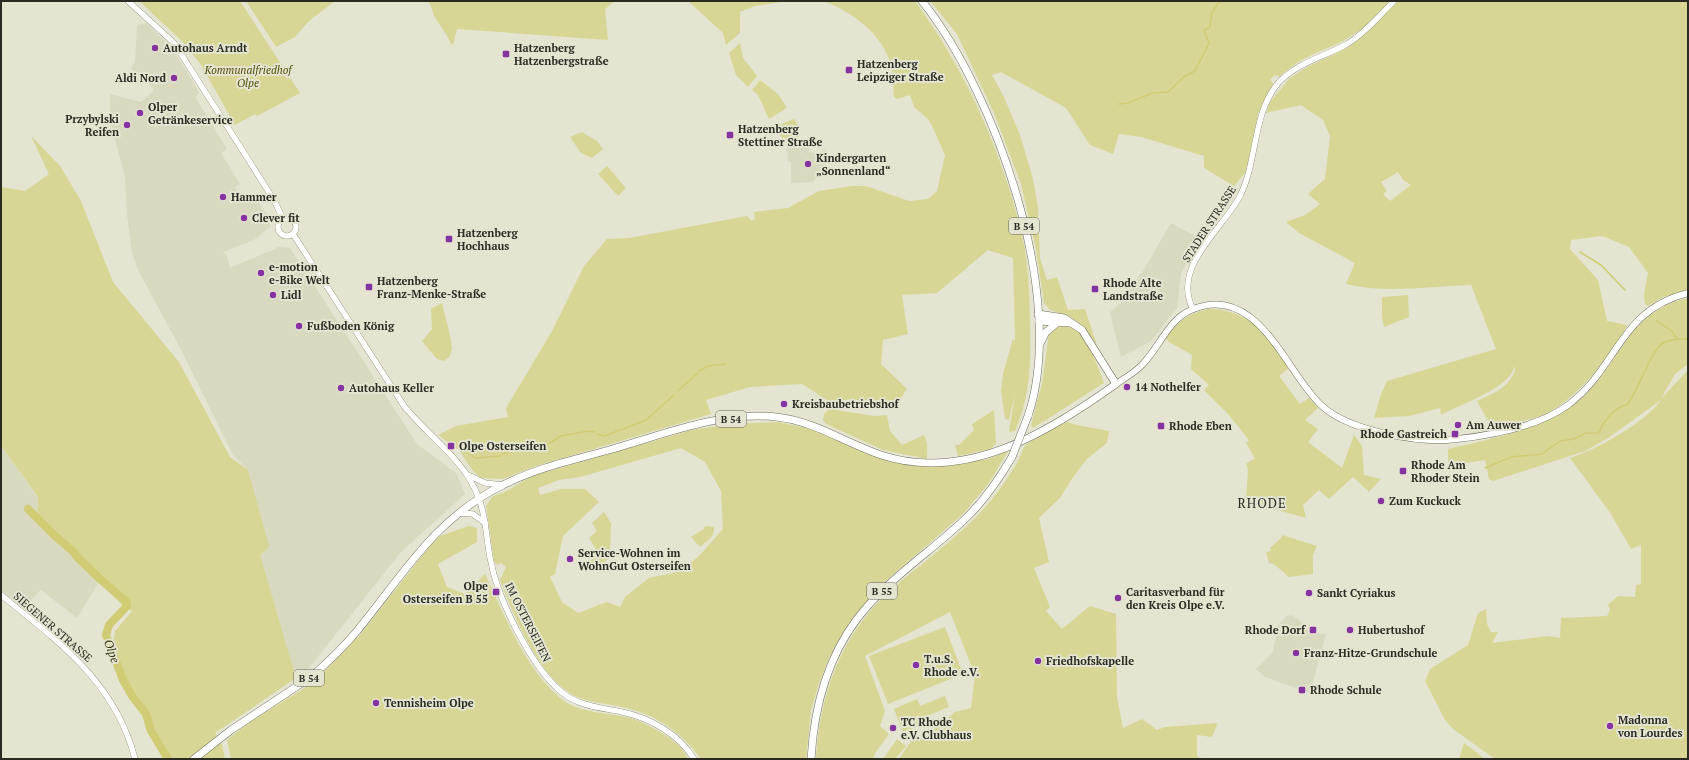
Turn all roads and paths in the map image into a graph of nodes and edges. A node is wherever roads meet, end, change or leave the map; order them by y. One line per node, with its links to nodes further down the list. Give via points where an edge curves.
1 (128, 1): 4 (street, via 174,43 274,200)
2 (922, 1): 8 (main road, B 54, via 949,38 970,75 999,142 1016,192 1028,243)
3 (1394, 1): 7 (street, STADER STRASSE, via 1361,35 1296,68 1273,91 1262,114 1244,188 1195,261 1190,273 1189,296)
4 (283, 219): 5 (street, via 289,218 294,223 296,229); 5 (street, via 278,225 280,233 288,236)
5 (293, 234): 14 (street, IM OSTERSEIFEN, via 404,406 417,422 454,456)
6 (1688, 293): 7 (main road, via 1665,301 1645,313 1623,336 1581,394 1563,408 1503,431 1443,440 1371,430 1337,417 1321,406 1275,342 1246,315 1233,308 1217,306)
7 (1193, 309): 13 (main road, via 1171,326 1141,366)
8 (1038, 314): 9 (main road, B 54); 11 (main road, via 1064,318)
9 (1039, 321): 10 (main road); 12 (main road, B 55)
10 (1058, 322): 11 (main road); 12 (main road, via 1046,332)
11 (1075, 324): 13 (main road, via 1085,334)
12 (1039, 346): 23 (main road, B 55, bridge, via 1035,387 1028,416 1012,457 992,488 967,518 888,586 857,619 843,640 824,685 817,710)
13 (1116, 384): 15 (main road, B 54, via 1062,420 1016,444 954,462 916,463 879,454 802,422 778,417 750,416 711,422 664,434 535,472)
14 (468, 475): 15 (street, via 485,483); 16 (street, IM OSTERSEIFEN)
15 (502, 485): 16 (main road, B 54)
16 (479, 498): 17 (main road, B 54); 18 (street, IM OSTERSEIFEN)
17 (457, 513): 18 (street, via 472,514); 21 (main road, B 54, via 424,544 336,655 311,677 231,730)
18 (485, 523): 22 (street, IM OSTERSEIFEN, via 491,562 500,592 531,655 551,683 568,698 577,702 634,715 656,724 680,742)
19 (1, 595): 20 (street, SIEGENER STRASSE, via 73,655 106,693 120,717)
20 (135, 759)
21 (194, 759)
22 (694, 759)
23 (811, 759)

